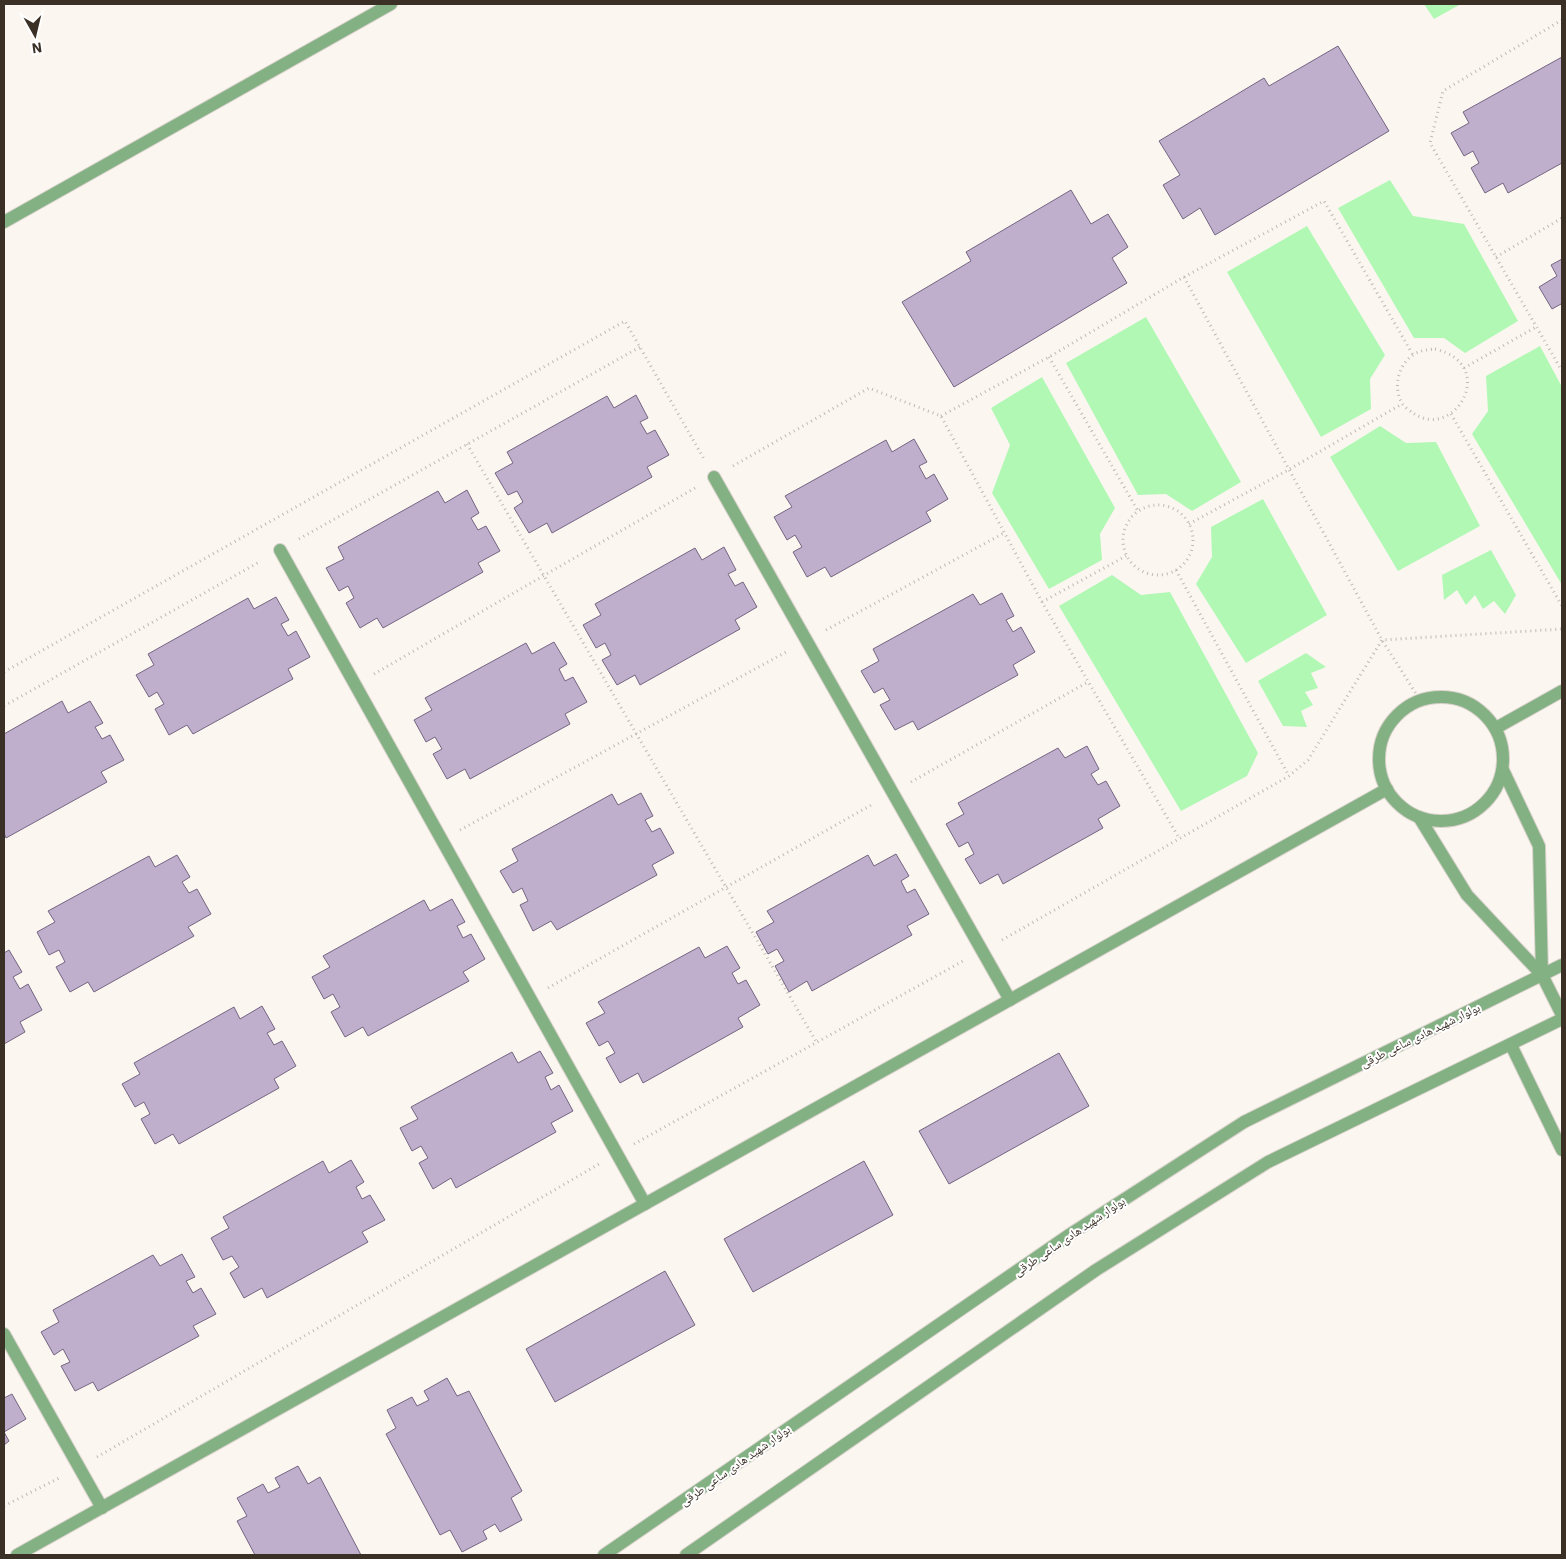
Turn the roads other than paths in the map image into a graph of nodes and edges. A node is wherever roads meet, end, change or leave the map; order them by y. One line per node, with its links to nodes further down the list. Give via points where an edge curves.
1 (391, 4): 2 (street)
2 (4, 222)
3 (714, 477): 12 (street)
4 (280, 550): 16 (street)
5 (1562, 691): 6 (street)
6 (1496, 728): 7 (street, via 1503,748); 8 (street, via 1482,711 1464,700 1442,696 1420,700 1402,710 1388,727 1380,747 1380,768)
7 (1503, 770): 9 (street, via 1495,790 1481,807 1462,817 1441,821); 11 (street, via 1539,846)
8 (1387, 789): 9 (street, via 1401,806); 12 (street)
9 (1419, 817): 11 (street, via 1467,895)
10 (1562, 965): 11 (street, بولوار شهید هادی ساعی طرقی)
11 (1542, 975): 13 (street); 20 (street, بولوار شهید هادی ساعی طرقی, via 1244,1122 1069,1236)
12 (1010, 1000): 16 (street)
13 (1562, 1017): 14 (street)
14 (1511, 1045): 15 (street); 21 (street, via 1268,1162 1096,1270)
15 (1562, 1150)
16 (645, 1204): 18 (street)
17 (4, 1334): 18 (street)
18 (102, 1508): 19 (street)
19 (17, 1555)
20 (604, 1555)
21 (686, 1555)

